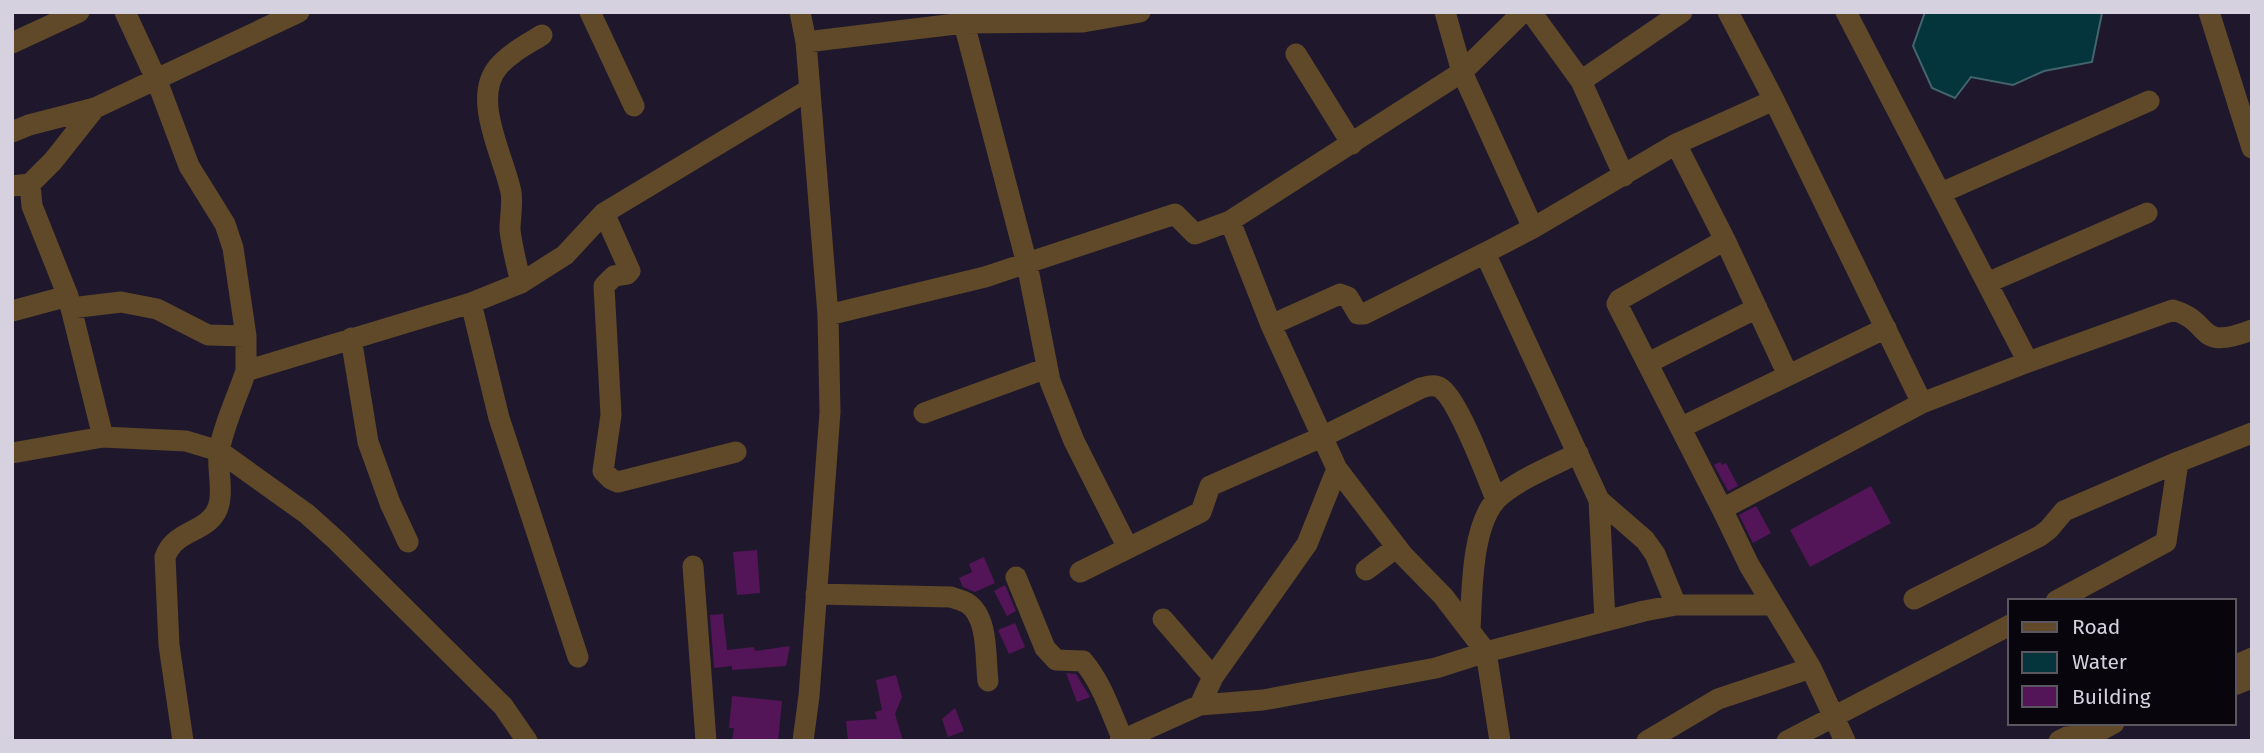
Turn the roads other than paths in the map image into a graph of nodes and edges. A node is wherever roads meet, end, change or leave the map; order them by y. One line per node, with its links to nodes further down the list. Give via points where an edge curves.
1 (79, 12): 15 (street)
2 (125, 12): 21 (street)
3 (299, 12): 21 (street)
4 (590, 12): 26 (street)
5 (800, 12): 17 (street)
6 (1140, 12): 14 (street, via 1083,22)
7 (1445, 12): 20 (street)
8 (1523, 12): 20 (street)
9 (1531, 12): 22 (street)
10 (1682, 12): 22 (street)
11 (1728, 12): 24 (street)
12 (1846, 12): 34 (street)
13 (2209, 12): 31 (street)
14 (963, 18): 17 (street); 41 (street)
15 (42, 20): 18 (street)
16 (542, 36): 43 (street, via 495,69 488,90 488,114 512,195 510,228)
17 (806, 42): 23 (street)
18 (12, 44)
19 (1296, 54): 29 (street)
20 (1462, 72): 29 (street); 38 (street)
21 (157, 81): 27 (street); 52 (street, via 190,166 225,224)
22 (1581, 81): 32 (street)
23 (810, 89): 35 (street); 48 (street)
24 (1774, 100): 30 (street); 50 (street)
25 (2148, 101): 34 (street)
26 (634, 106)
27 (95, 108): 28 (street); 33 (street, via 53,161)
28 (12, 132)
29 (1352, 144): 37 (street)
30 (1676, 144): 32 (street); 39 (street)
31 (2252, 148)
32 (1624, 176): 38 (street)
33 (21, 185): 44 (street)
34 (1941, 193): 42 (street)
35 (604, 213): 43 (street, via 565,255); 66 (street, via 630,271 614,276 604,286 611,415 603,471 618,482)
36 (2147, 213): 42 (street)
37 (1230, 222): 41 (street, via 1195,234 1175,214); 49 (street)
38 (1533, 228): 40 (street)
39 (1725, 240): 46 (street); 55 (street, via 1619,300)
40 (1485, 253): 49 (street, via 1364,314 1358,314 1348,297 1340,294); 68 (street)
41 (1027, 264): 48 (street); 56 (street)
42 (1987, 282): 54 (street)
43 (521, 283): 45 (street)
44 (69, 302): 47 (street); 52 (street, via 121,302 157,309 208,335); 63 (street)
45 (471, 303): 53 (street); 91 (street, via 499,418)
46 (1757, 308): 55 (street); 58 (street)
47 (12, 311)
48 (828, 314): 81 (street, via 830,412)
49 (1271, 325): 64 (street)
50 (1886, 328): 58 (street); 59 (street)
51 (2252, 330): 54 (street, via 2220,339 2210,337 2174,310)
52 (246, 336): 57 (street)
53 (351, 338): 57 (street); 74 (street, via 368,442)
54 (2028, 362): 59 (street)
55 (1648, 363): 61 (street)
56 (1047, 368): 60 (street); 76 (street, via 1074,441)
57 (246, 371): 65 (street)
58 (1788, 375): 61 (street)
59 (1922, 403): 73 (street)
60 (925, 413)
61 (1682, 427): 73 (street)
62 (2252, 433): 69 (street)
63 (103, 437): 65 (street, via 186,441); 67 (street)
64 (1322, 437): 70 (street); 71 (street, via 1433,385 1455,405); 76 (street, via 1210,486 1201,512)
65 (219, 451): 102 (street, via 217,510 210,520 180,536 165,557 169,645); 103 (street, via 337,541 503,706)
66 (736, 452)
67 (12, 453)
68 (1578, 453): 71 (street); 72 (street)
69 (2178, 462): 82 (street, via 2064,511 2040,536); 83 (street, via 2166,542)
70 (1337, 469): 75 (street); 95 (street, via 1307,544)
71 (1496, 499): 89 (street, via 1481,527)
72 (1600, 500): 84 (street, via 1645,540); 87 (street)
73 (1722, 509): 85 (street)
74 (408, 542)
75 (1397, 547): 78 (street); 89 (street)
76 (1128, 548): 79 (street)
77 (693, 566): 104 (street)
78 (1366, 570)
79 (1080, 572)
80 (1016, 577): 101 (street, via 1045,648 1056,660 1083,661)
81 (816, 594): 96 (street, via 951,597 968,604 982,625); 105 (street)
82 (1914, 599)
83 (2060, 599)
84 (1676, 605): 85 (street); 87 (street)
85 (1773, 605): 94 (street)
86 (1163, 619): 95 (street)
87 (1605, 621): 90 (street)
88 (2008, 626): 98 (street)
89 (1469, 630): 90 (street)
90 (1486, 652): 97 (street, via 1436,668 1263,700); 106 (street)
91 (578, 657)
92 (2252, 658): 93 (street)
93 (2236, 665)
94 (1811, 668): 98 (street); 107 (street, via 1718,699)
95 (1213, 677): 97 (street)
96 (988, 681)
97 (1200, 705): 101 (street)
98 (1834, 718): 108 (street); 109 (street)
99 (2111, 725): 100 (street)
100 (2085, 738): 110 (street)
101 (1122, 740)
102 (183, 741)
103 (527, 741)
104 (706, 741)
105 (803, 741)
106 (1500, 741)
107 (1647, 741)
108 (1787, 741)
109 (1845, 741)
110 (2059, 741)

